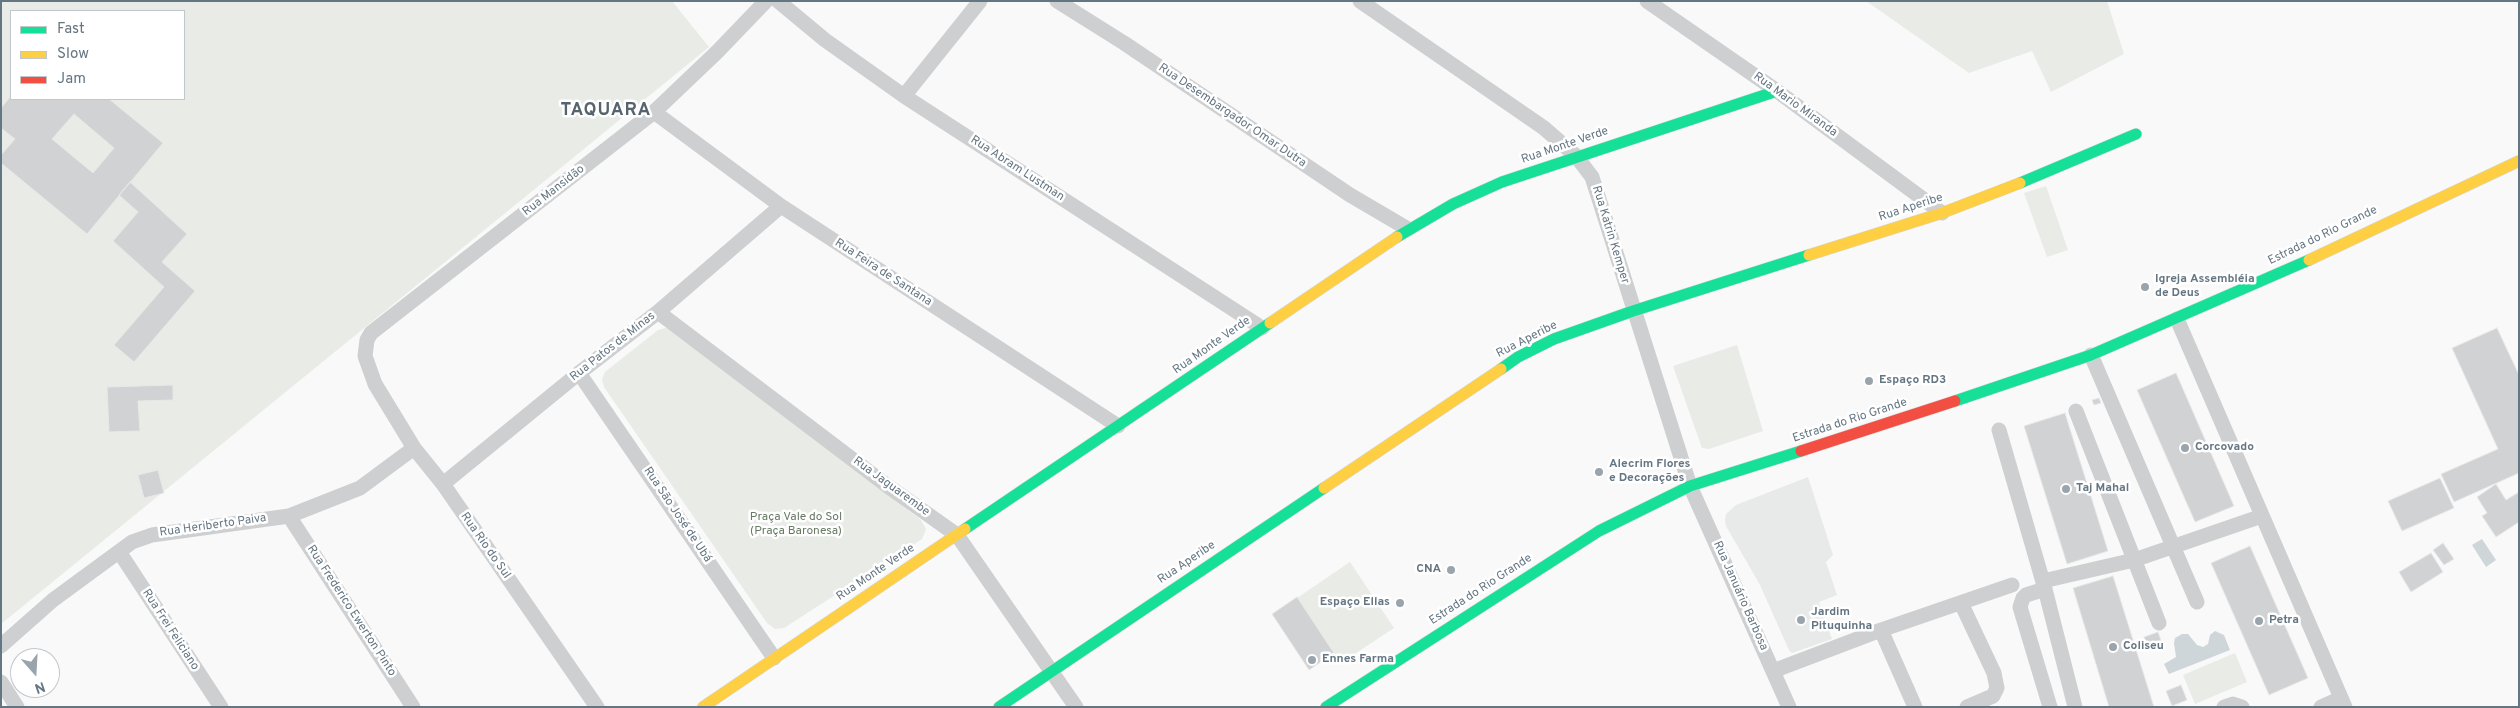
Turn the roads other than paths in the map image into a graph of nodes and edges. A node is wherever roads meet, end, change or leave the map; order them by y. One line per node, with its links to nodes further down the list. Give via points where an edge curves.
1 (766, 1): 9 (street, Rua Mansidão)
2 (778, 1): 8 (street, Rua Abram Lustman, via 825,40)
3 (980, 1): 8 (street)
4 (1057, 1): 15 (street, Rua Desembargador Omar Dutra, via 1350,195)
5 (1360, 1): 11 (street, Rua Katrin Kemper, via 1544,128)
6 (1647, 1): 7 (street, Rua Mario Miranda)
7 (1777, 91): 11 (street, Rua Monte Verde); 14 (street, Rua Mario Miranda)
8 (904, 96): 19 (street, Rua Abram Lustman)
9 (654, 112): 13 (street, Rua Feira de Santana); 22 (street, Rua Mansidão, via 371,333 365,356)
10 (2136, 134): 14 (street, Rua Aperibe)
11 (1576, 156): 15 (street, Rua Monte Verde, via 1502,182); 16 (street, Rua Katrin Kemper, via 1592,177)
12 (2519, 161): 18 (street, Estrada do Rio Grande)
13 (782, 206): 17 (street, Rua Patos de Minas); 24 (street, Rua Feira de Santana)
14 (1942, 213): 16 (street, Rua Aperibe)
15 (1408, 229): 19 (street, Rua Monte Verde)
16 (1633, 311): 28 (street, Rua Katrin Kemper); 43 (street, Rua Aperibe, via 1518,357)
17 (658, 312): 21 (street, Rua Patos de Minas); 31 (street, Rua Jaguarembe)
18 (2177, 319): 20 (street, Estrada do Rio Grande); 30 (street)
19 (1262, 328): 24 (street, Rua Monte Verde)
20 (2091, 355): 28 (street, Estrada do Rio Grande); 32 (street)
21 (579, 373): 27 (street, Rua Patos de Minas); 42 (street, Rua São José de Ubá)
22 (375, 384): 26 (street, Rua Rio do Sul)
23 (2076, 411): 34 (street)
24 (1118, 426): 31 (street, Rua Monte Verde)
25 (1999, 430): 36 (street)
26 (414, 448): 27 (street, Rua Rio do Sul); 29 (street, Rua Heriberto Paiva, via 360,488)
27 (443, 484): 50 (street, Rua Rio do Sul)
28 (1690, 486): 44 (street, Rua Januário Barbosa); 54 (street, Estrada do Rio Grande, via 1599,531)
29 (289, 516): 33 (street, Rua Heriberto Paiva, via 152,535 132,542); 49 (street, Rua Frederico Ewerton Pinto)
30 (2262, 516): 32 (street); 46 (street)
31 (957, 535): 42 (street, Rua Monte Verde); 43 (street, Rua Jaguarembe)
32 (2174, 548): 34 (street); 37 (street)
33 (120, 553): 41 (street, Rua Heriberto Paiva, via 53,600); 48 (street, Rua Frei Feliciano)
34 (2134, 560): 36 (street); 39 (street)
35 (2012, 585): 38 (street)
36 (2044, 585): 58 (street, via 2026,595 2020,607); 59 (street)
37 (2197, 602)
38 (1961, 603): 40 (street); 57 (street, via 1994,673 1996,692 1988,699)
39 (2159, 623)
40 (1882, 630): 44 (street); 56 (street)
41 (1, 646)
42 (774, 658): 51 (street, Rua Monte Verde)
43 (1053, 671): 52 (street, Rua Aperibe); 53 (street, Rua Jaguarembe)
44 (1774, 671): 55 (street, Rua Januário Barbosa)
45 (1, 682): 47 (street)
46 (2343, 702): 62 (street)
47 (17, 707)
48 (221, 707)
49 (413, 707)
50 (596, 707)
51 (703, 707)
52 (999, 707)
53 (1076, 707)
54 (1326, 707)
55 (1789, 707)
56 (1915, 707)
57 (1967, 707)
58 (2050, 707)
59 (2075, 707)
60 (2224, 707): 61 (street, via 2233,704)
61 (2242, 707)
62 (2321, 707)

